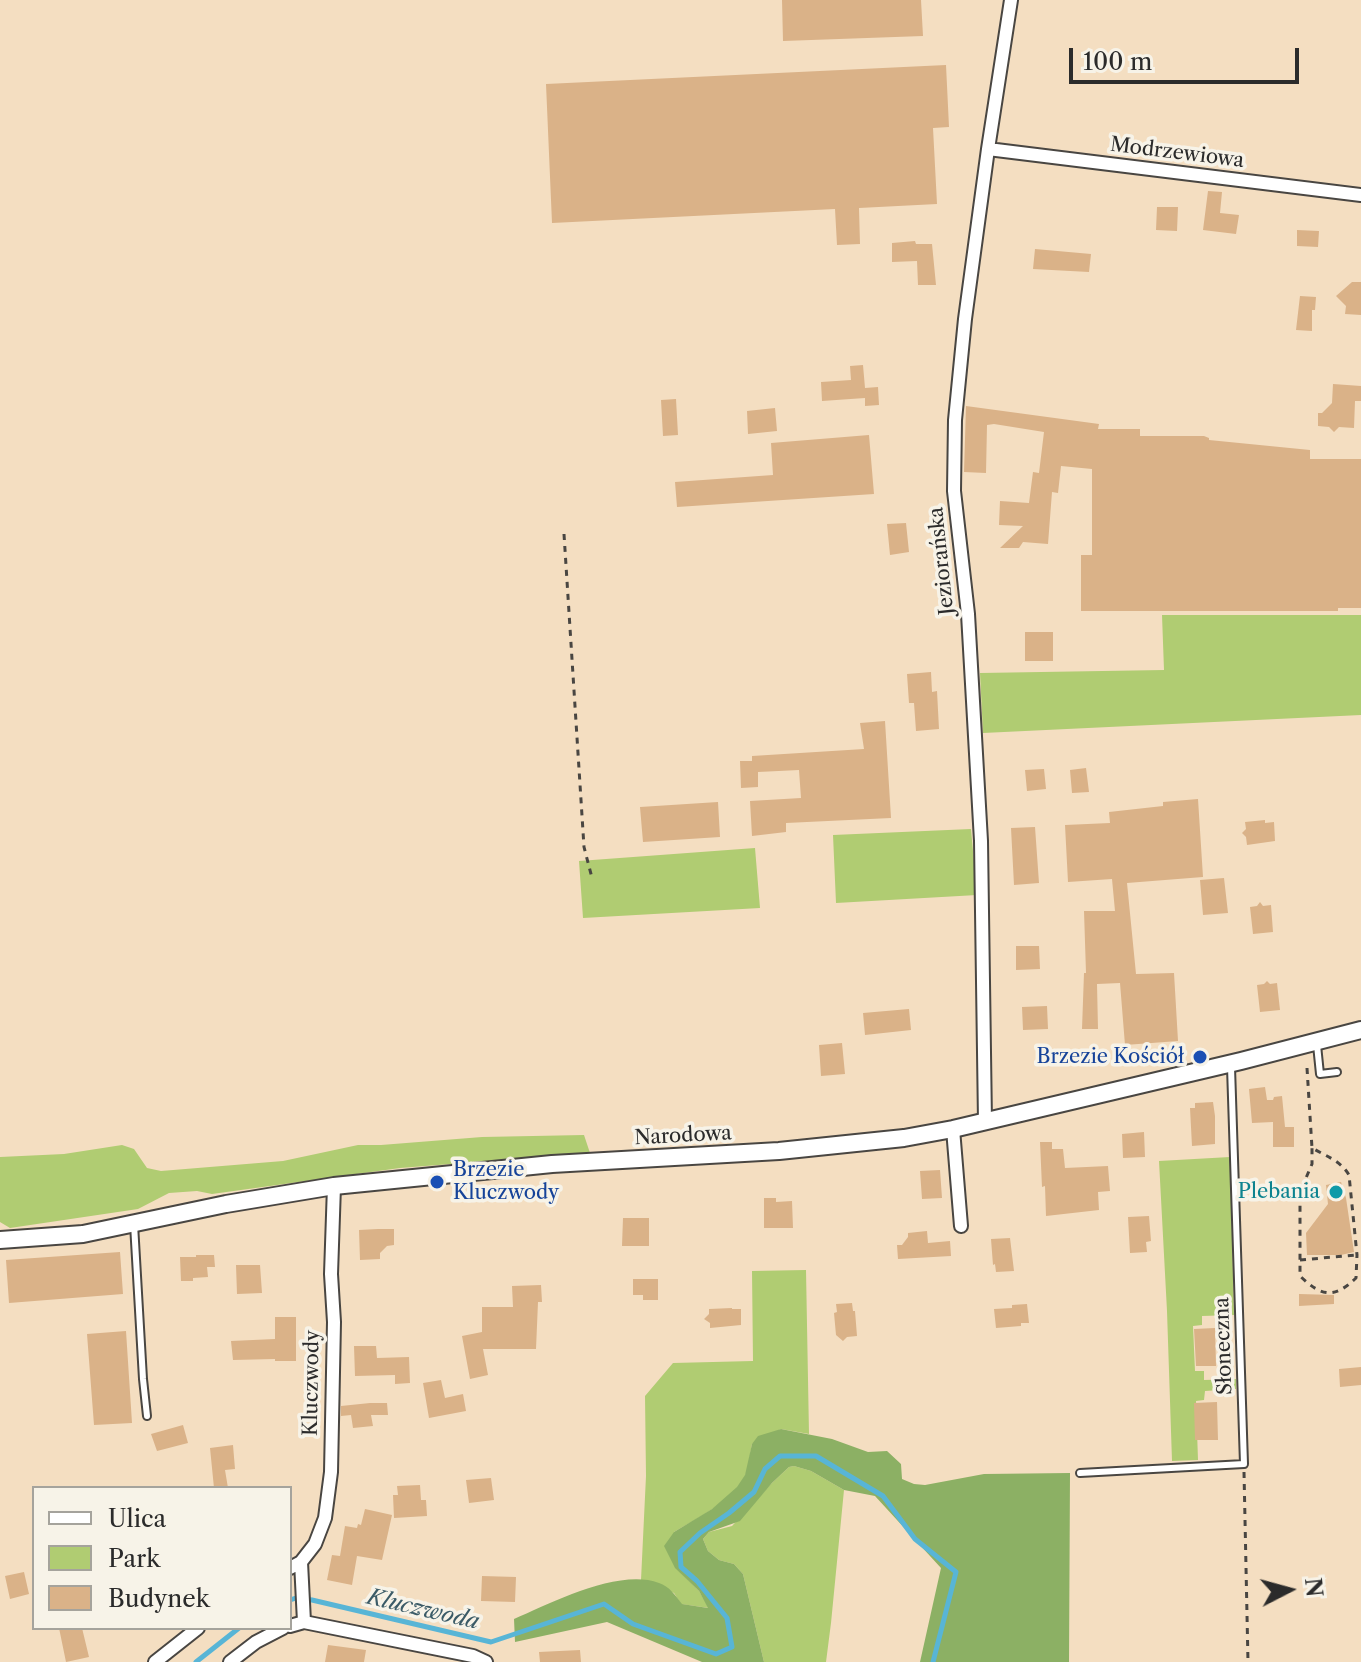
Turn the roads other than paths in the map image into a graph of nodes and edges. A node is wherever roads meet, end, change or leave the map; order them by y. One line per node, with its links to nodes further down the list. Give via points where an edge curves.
1 (1011, 0): 2 (street, Jeziorańska)
2 (988, 149): 3 (street, Modrzewiowa); 8 (street, Jeziorańska, via 965,319 954,491 968,614 981,841)
3 (1361, 195)
4 (1361, 1030): 5 (street, Narodowa)
5 (1317, 1042): 6 (street, Narodowa); 7 (lane, via 1320,1074)
6 (1231, 1063): 8 (street, Narodowa); 15 (lane, Słoneczna, via 1244,1464)
7 (1337, 1072)
8 (985, 1122): 9 (street, Narodowa)
9 (953, 1129): 10 (street, Narodowa, via 779,1151 552,1164); 12 (street)
10 (334, 1186): 11 (street, Narodowa); 16 (street, Kluczwody, via 331,1472 325,1518 315,1544)
11 (134, 1224): 13 (street, Narodowa); 14 (lane)
12 (961, 1226)
13 (0, 1240)
14 (147, 1416)
15 (1080, 1473)
16 (296, 1565): 17 (street, via 302,1577)
17 (303, 1617): 18 (street); 23 (street)
18 (292, 1625)
19 (195, 1630): 21 (street)
20 (279, 1630): 22 (street)
21 (155, 1662)
22 (230, 1662)
23 (486, 1662)

